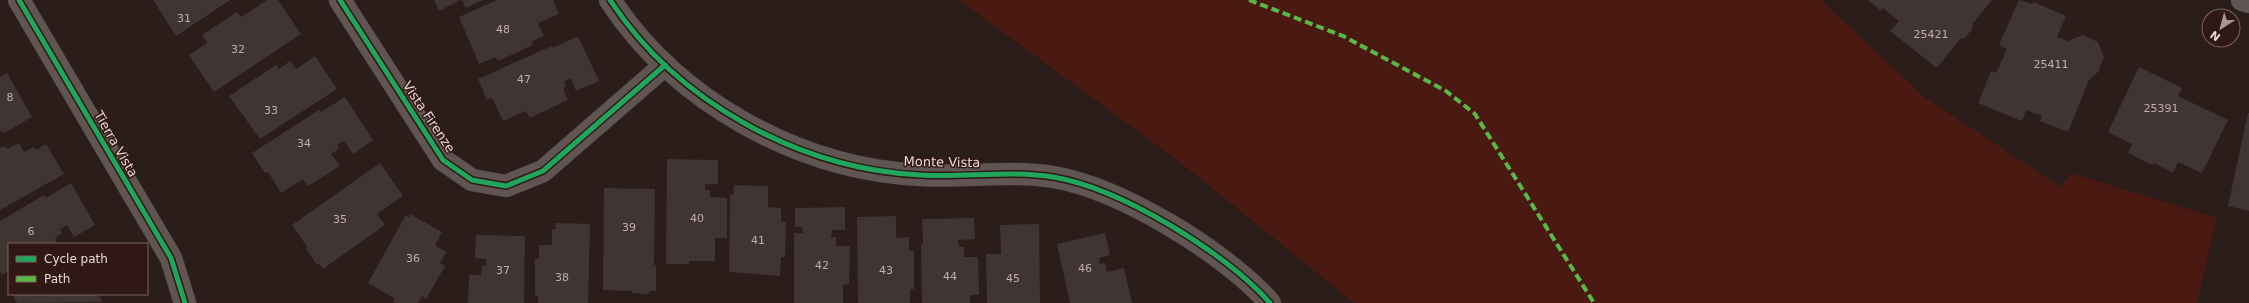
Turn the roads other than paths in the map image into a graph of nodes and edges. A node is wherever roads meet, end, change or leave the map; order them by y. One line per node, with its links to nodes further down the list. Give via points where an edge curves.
1 (19, 0): 7 (street, Tierra Vista, via 171,258)
2 (340, 0): 6 (street, Vista Firenze, via 443,160 472,180 506,186 543,171)
3 (610, 0): 6 (street, Monte Vista, via 620,16)
4 (2242, 0): 5 (street)
5 (2249, 2)
6 (665, 65): 8 (street, Monte Vista, via 707,99 752,128 804,152 856,168 920,175 1003,173 1053,177 1107,192 1154,216 1214,254 1254,285)
7 (185, 303)
8 (1270, 303)

